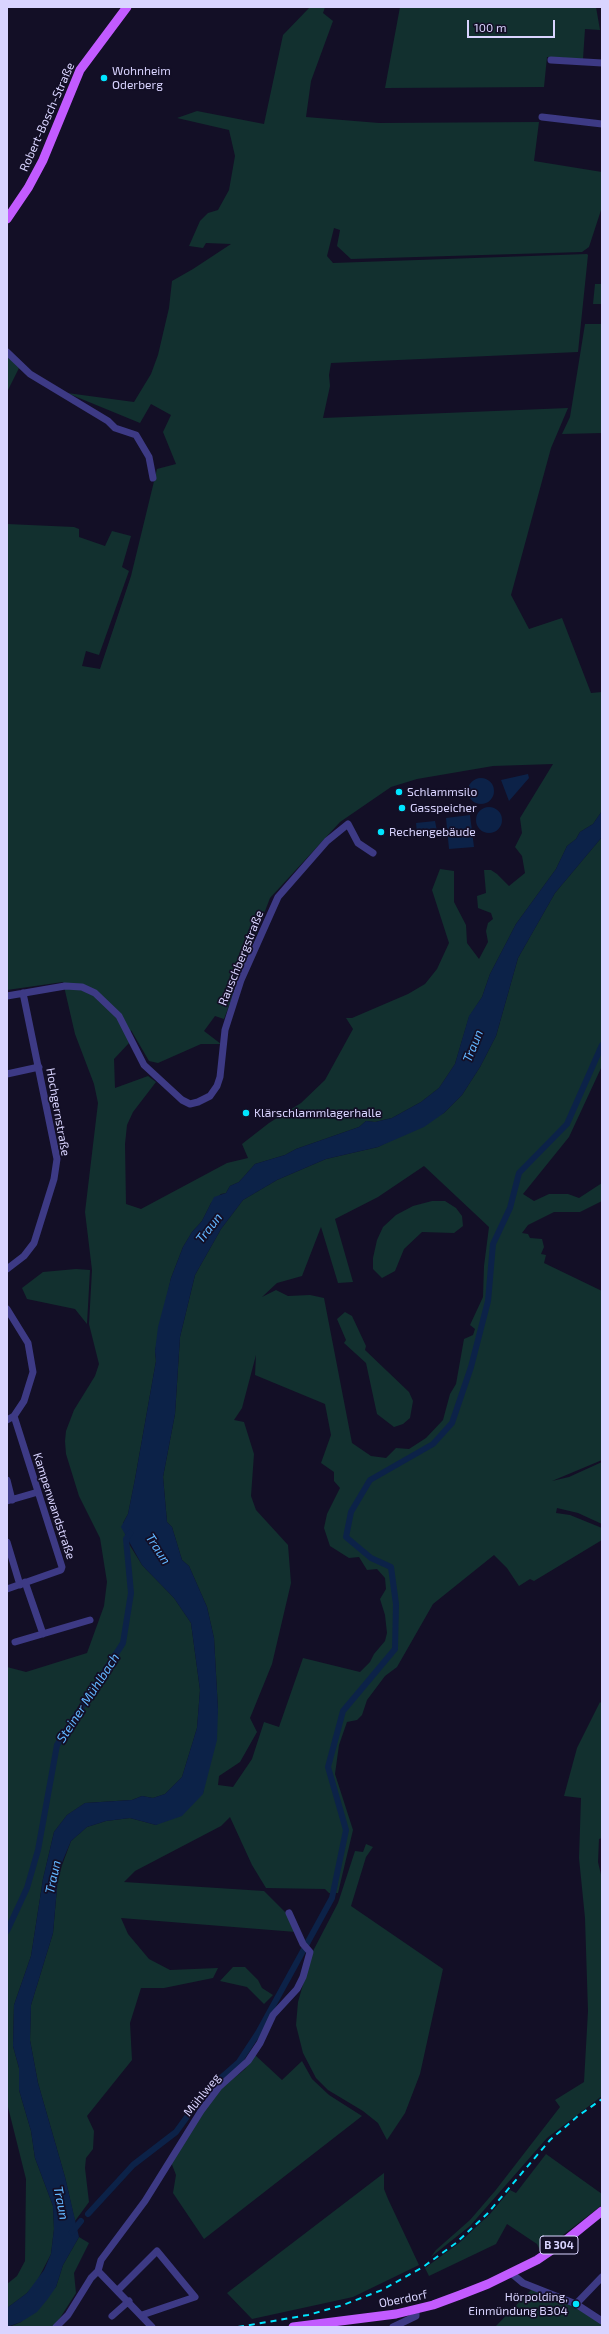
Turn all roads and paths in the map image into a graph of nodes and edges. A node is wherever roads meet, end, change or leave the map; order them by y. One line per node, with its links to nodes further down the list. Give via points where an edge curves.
1 (127, 7): 6 (main road, Robert-Bosch-Straße, via 80,70 43,160)
2 (551, 60): 3 (street)
3 (602, 63)
4 (542, 118): 5 (street)
5 (602, 124)
6 (7, 219)
7 (7, 352): 8 (street, via 30,374 108,421 115,428 136,435 149,457)
8 (154, 478)
9 (373, 853): 10 (street, Rauschbergstraße, via 358,843 348,824 327,841 278,897 238,987 225,1030 217,1086 210,1096 198,1102 190,1104 182,1100 144,1065 119,1016 95,993 82,987 65,986)
10 (23, 993): 11 (street, Rauschbergstraße); 12 (street, Hochgernstraße)
11 (7, 996)
12 (40, 1067): 13 (street); 14 (street, Hochgernstraße, via 55,1150 56,1171 34,1243 24,1256)
13 (7, 1074)
14 (7, 1268)
15 (7, 1309): 16 (street, via 28,1343 33,1372 24,1401)
16 (10, 1418): 18 (street, Kampenwandstraße)
17 (7, 1480): 19 (street)
18 (38, 1492): 19 (street); 21 (street, Kampenwandstraße, via 62,1568)
19 (10, 1500)
20 (7, 1542): 21 (street)
21 (23, 1583): 22 (street, Kampenwandstraße); 24 (street)
22 (7, 1589)
23 (90, 1620): 24 (street)
24 (44, 1634): 25 (street)
25 (15, 1642)
26 (289, 1913): 28 (street, Mühlweg, via 303,1944 310,1952 308,1965 297,1989 273,2015 248,2061 220,2087 201,2111 145,2201 101,2260)
27 (602, 2211): 29 (main road, Oberdorf / B 304, via 565,2241)
28 (98, 2271): 31 (street); 38 (street, Mühlweg, via 68,2316)
29 (511, 2273): 33 (street, via 523,2283); 34 (main road, Oberdorf / B 304)
30 (602, 2277): 33 (street)
31 (118, 2290): 32 (street); 35 (street, via 157,2250 195,2297)
32 (129, 2301): 35 (street); 36 (street)
33 (576, 2304): 37 (street)
34 (416, 2310): 40 (main road, Oberdorf / B 304); 41 (street, via 416,2316)
35 (142, 2315): 39 (street)
36 (112, 2316)
37 (602, 2321)
38 (56, 2327)
39 (152, 2327)
40 (293, 2327)
41 (394, 2327)

